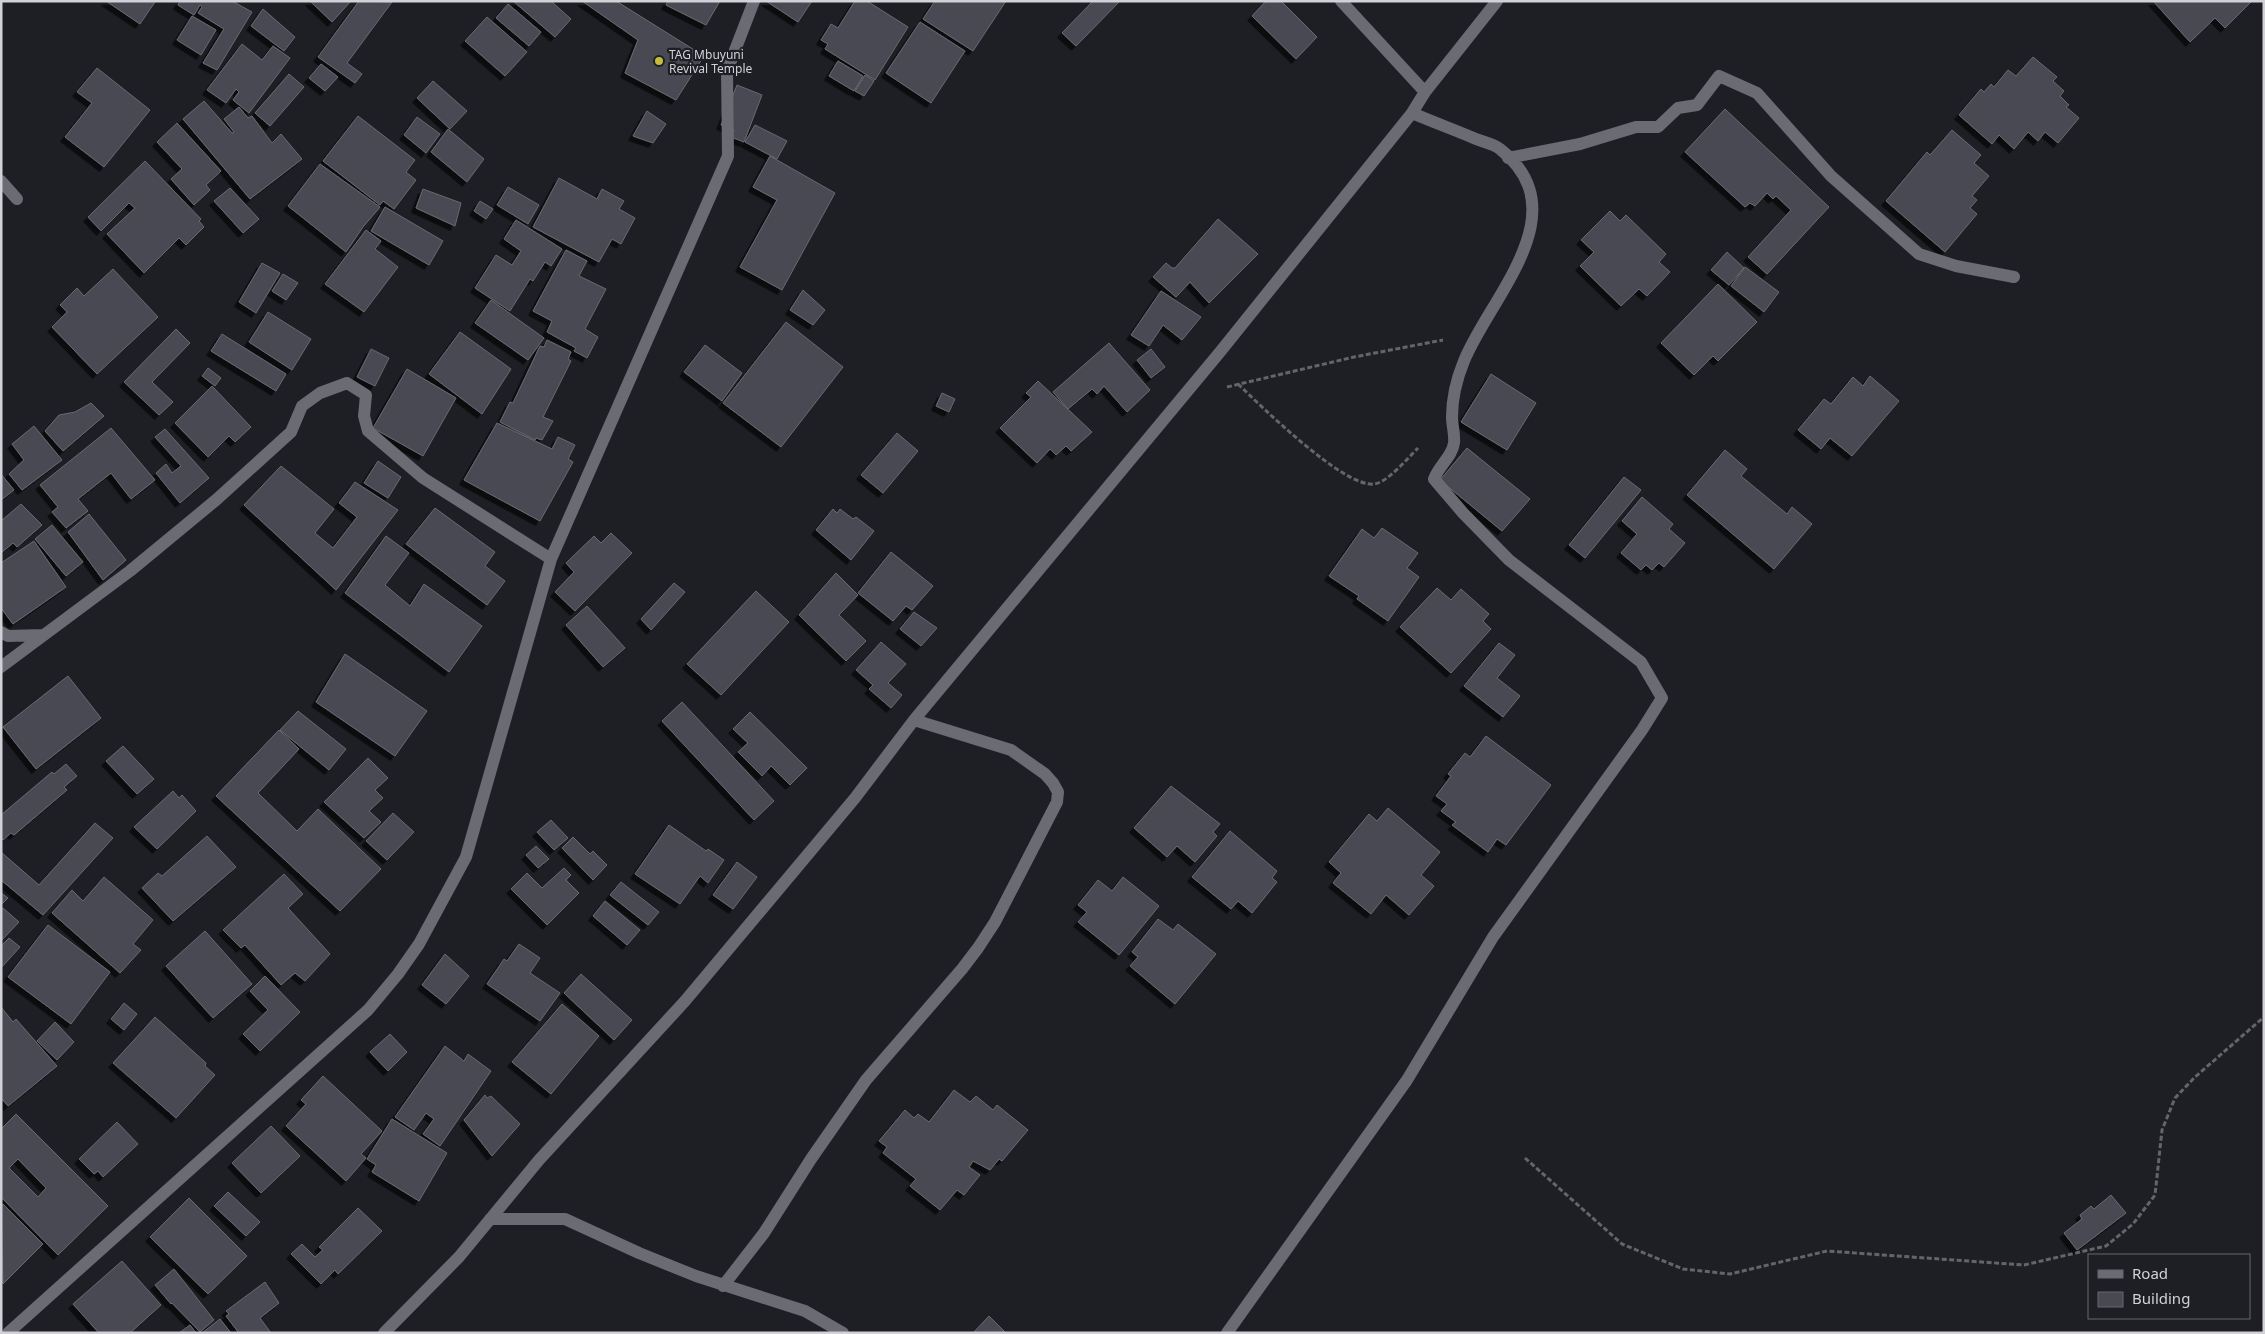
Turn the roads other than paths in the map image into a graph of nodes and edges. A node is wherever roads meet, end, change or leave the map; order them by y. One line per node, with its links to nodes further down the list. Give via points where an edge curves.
1 (754, 1): 10 (street, via 727,71 728,156)
2 (1341, 1): 4 (street)
3 (1497, 1): 4 (street)
4 (1425, 92): 5 (street)
5 (1412, 114): 6 (street, via 1500,148); 14 (street)
6 (1508, 158): 9 (street, via 1580,144 1636,127 1658,127 1678,108 1697,105 1719,76 1757,93 1830,176 1919,254 1956,266); 20 (street, via 1525,179 1531,193 1534,204 1531,226 1524,250 1464,360 1452,415 1454,442 1434,479 1509,560 1641,662 1662,698 1492,937 1407,1080)
7 (1, 181): 8 (street)
8 (17, 199)
9 (2014, 277)
10 (552, 559): 12 (street, via 416,472 368,431 364,416 366,394 347,384 320,394 302,406 291,432 216,500 130,571); 17 (street, via 466,857 419,944 398,974 368,1010)
11 (1, 632): 12 (street, via 8,636)
12 (42, 635): 13 (street)
13 (1, 667)
14 (914, 720): 15 (street, via 855,798 684,1001); 16 (street, via 1012,750 1053,783 1058,792 1057,802 995,922 978,948 866,1080 764,1233)
15 (490, 1219): 16 (street, via 565,1219 638,1253); 18 (street, via 459,1257)
16 (723, 1286): 19 (street, via 804,1311)
17 (8, 1333)
18 (384, 1333)
19 (843, 1333)
20 (1227, 1333)

